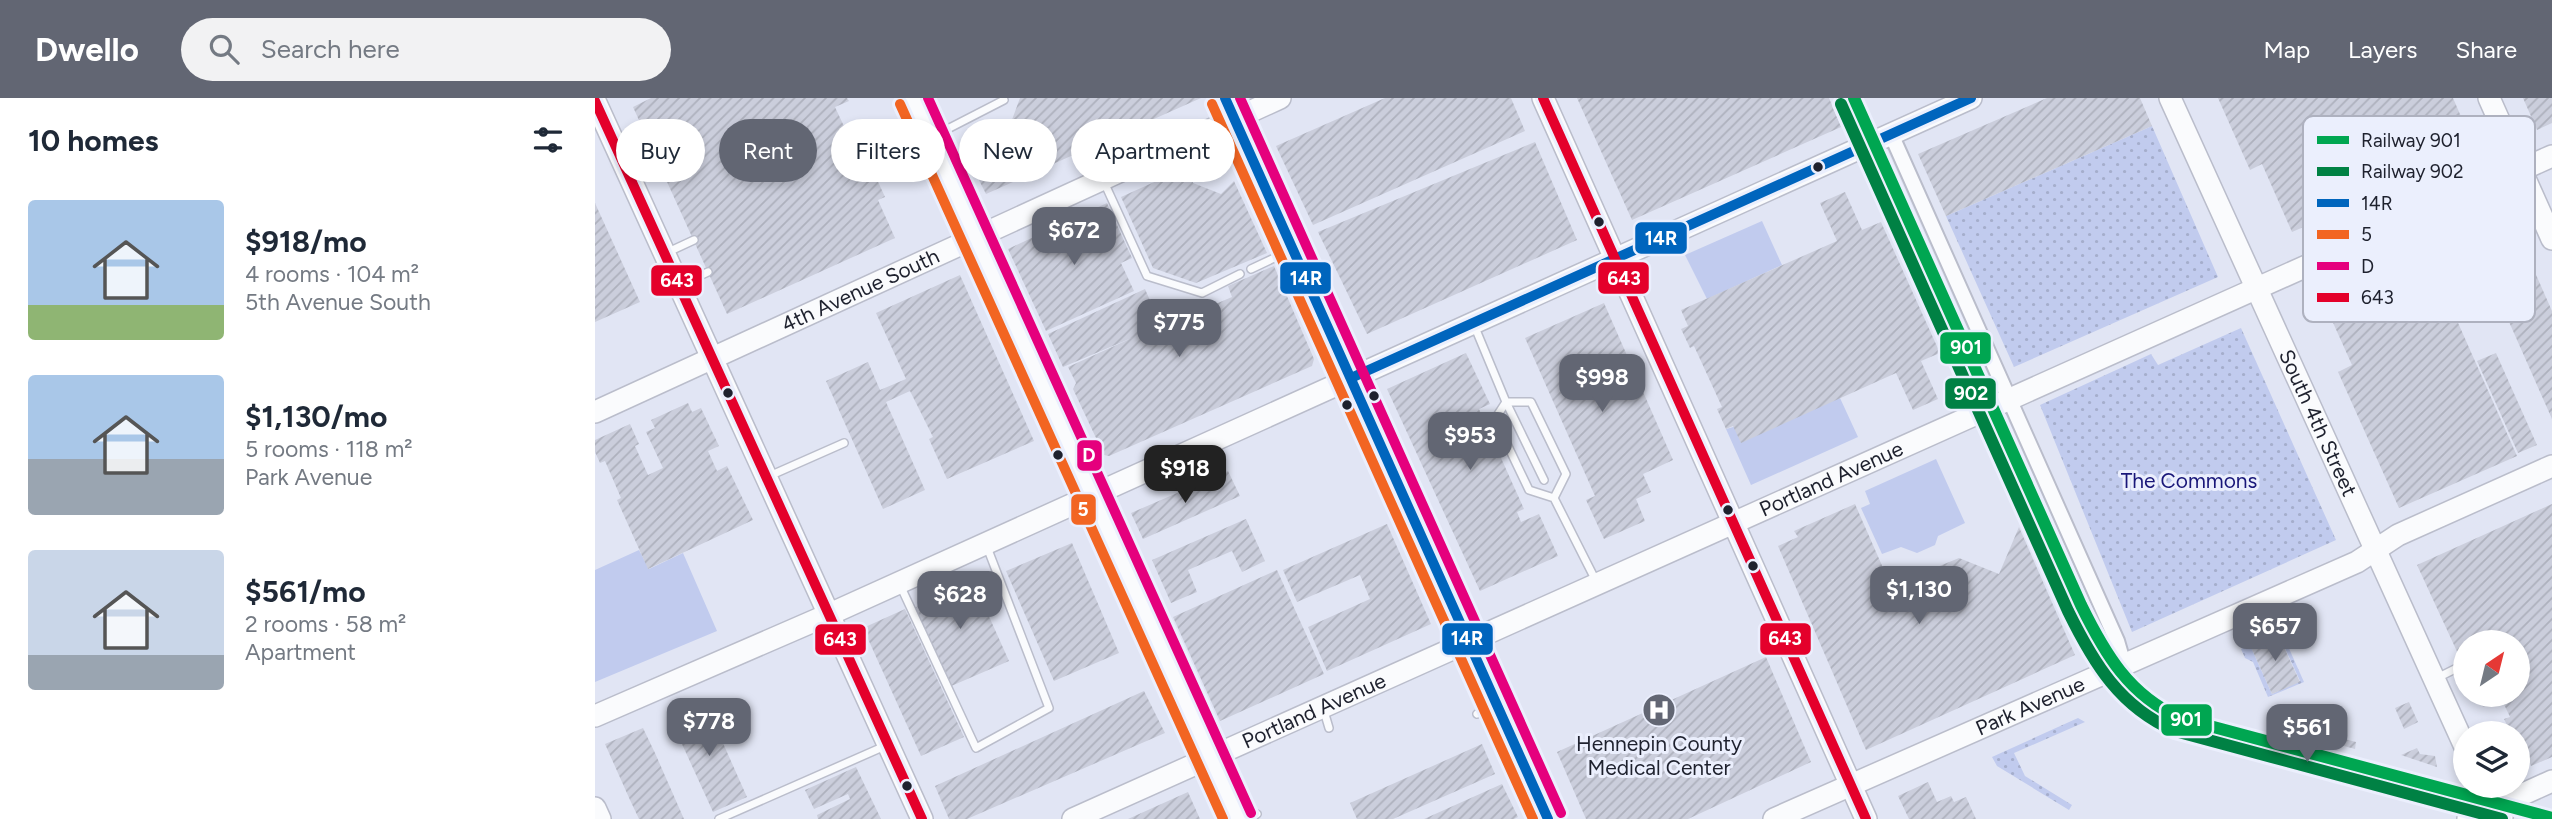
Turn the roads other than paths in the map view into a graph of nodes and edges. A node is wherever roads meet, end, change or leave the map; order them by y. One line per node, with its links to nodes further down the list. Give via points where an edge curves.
1 (913, 98): 12 (main road)
2 (1225, 98): 13 (main road)
3 (1280, 98): 13 (main road, 4th Avenue South)
4 (1543, 98): 31 (main road)
5 (1844, 98): 17 (street)
6 (1971, 98): 16 (main road)
7 (2170, 98): 37 (main road, South 4th Street)
8 (2489, 98): 11 (main road)
9 (595, 100): 18 (main road)
10 (1004, 100): 15 (lane)
11 (2497, 116)
12 (923, 119)
13 (1234, 119)
14 (1235, 121): 29 (main road)
15 (945, 130)
16 (1891, 134): 17 (main road); 41 (street)
17 (1865, 147): 31 (main road); 43 (street)
18 (616, 148)
19 (2552, 156): 20 (main road, Portland Avenue)
20 (2535, 163)
21 (945, 167): 26 (main road)
22 (631, 182): 30 (main road)
23 (1093, 182): 26 (main road, 4th Avenue South)
24 (1104, 182): 35 (lane, via 1147,276 1202,293)
25 (2535, 201): 27 (main road)
26 (976, 235): 39 (main road, 4th Avenue South); 49 (main road)
27 (2552, 239)
28 (694, 240): 30 (lane)
29 (1293, 249): 33 (lane); 40 (main road)
30 (664, 254): 36 (main road)
31 (1615, 260): 38 (main road); 51 (main road)
32 (2303, 266): 37 (main road, Portland Avenue)
33 (1251, 269)
34 (708, 272): 36 (lane)
35 (1240, 274)
36 (678, 286): 39 (main road)
37 (2256, 287): 41 (main road, Portland Avenue); 53 (main road, South 4th Street)
38 (1472, 321): 40 (main road); 42 (lane)
39 (712, 360): 44 (main road, 4th Avenue South); 47 (main road)
40 (1351, 378): 49 (main road); 59 (main road)
41 (2010, 397): 43 (main road, Portland Avenue); 60 (street)
42 (1506, 402): 48 (lane); 50 (lane, via 1495,419 1529,490); 50 (lane, via 1531,402 1566,474)
43 (1983, 411): 51 (main road, Portland Avenue); 62 (street)
44 (595, 412)
45 (844, 443): 47 (lane)
46 (2552, 466): 53 (main road, Park Avenue, via 2398,535)
47 (767, 478): 57 (main road)
48 (1543, 480)
49 (1093, 494): 52 (main road); 71 (main road)
50 (1554, 498): 55 (lane)
51 (1734, 522): 55 (main road, Portland Avenue); 73 (main road)
52 (985, 542): 54 (main road); 54 (lane, via 1049,708 976,748)
53 (2375, 553): 56 (main road, Park Avenue); 63 (main road, South 4th Street)
54 (898, 581): 57 (main road)
55 (1598, 584): 59 (main road, Portland Avenue)
56 (2249, 610): 58 (lane); 60 (main road, Park Avenue)
57 (830, 614): 67 (main road); 70 (main road)
58 (2264, 638)
59 (1469, 640): 64 (main road); 65 (main road, Portland Avenue)
60 (2124, 665): 62 (main road, Park Avenue)
61 (2453, 670): 63 (lane)
62 (2103, 674): 73 (main road, Park Avenue)
63 (2434, 680): 68 (main road, South 4th Street)
64 (1498, 704): 66 (lane); 82 (main road)
65 (1323, 707): 69 (lane); 71 (main road, Portland Avenue)
66 (1477, 714)
67 (595, 716)
68 (2453, 721)
69 (1329, 728)
70 (889, 744): 79 (lane); 80 (main road)
71 (1210, 758): 76 (main road); 77 (main road, Portland Avenue)
72 (2552, 781): 75 (main road)
73 (1851, 785): 83 (main road, Park Avenue); 84 (main road)
74 (595, 808): 78 (main road)
75 (2499, 813): 85 (main road)
76 (1247, 817): 81 (lane)
77 (1080, 818)
78 (600, 819)
79 (719, 819)
80 (922, 819)
81 (1248, 819)
82 (1548, 819)
83 (1774, 819)
84 (1866, 819)
85 (2467, 819)

